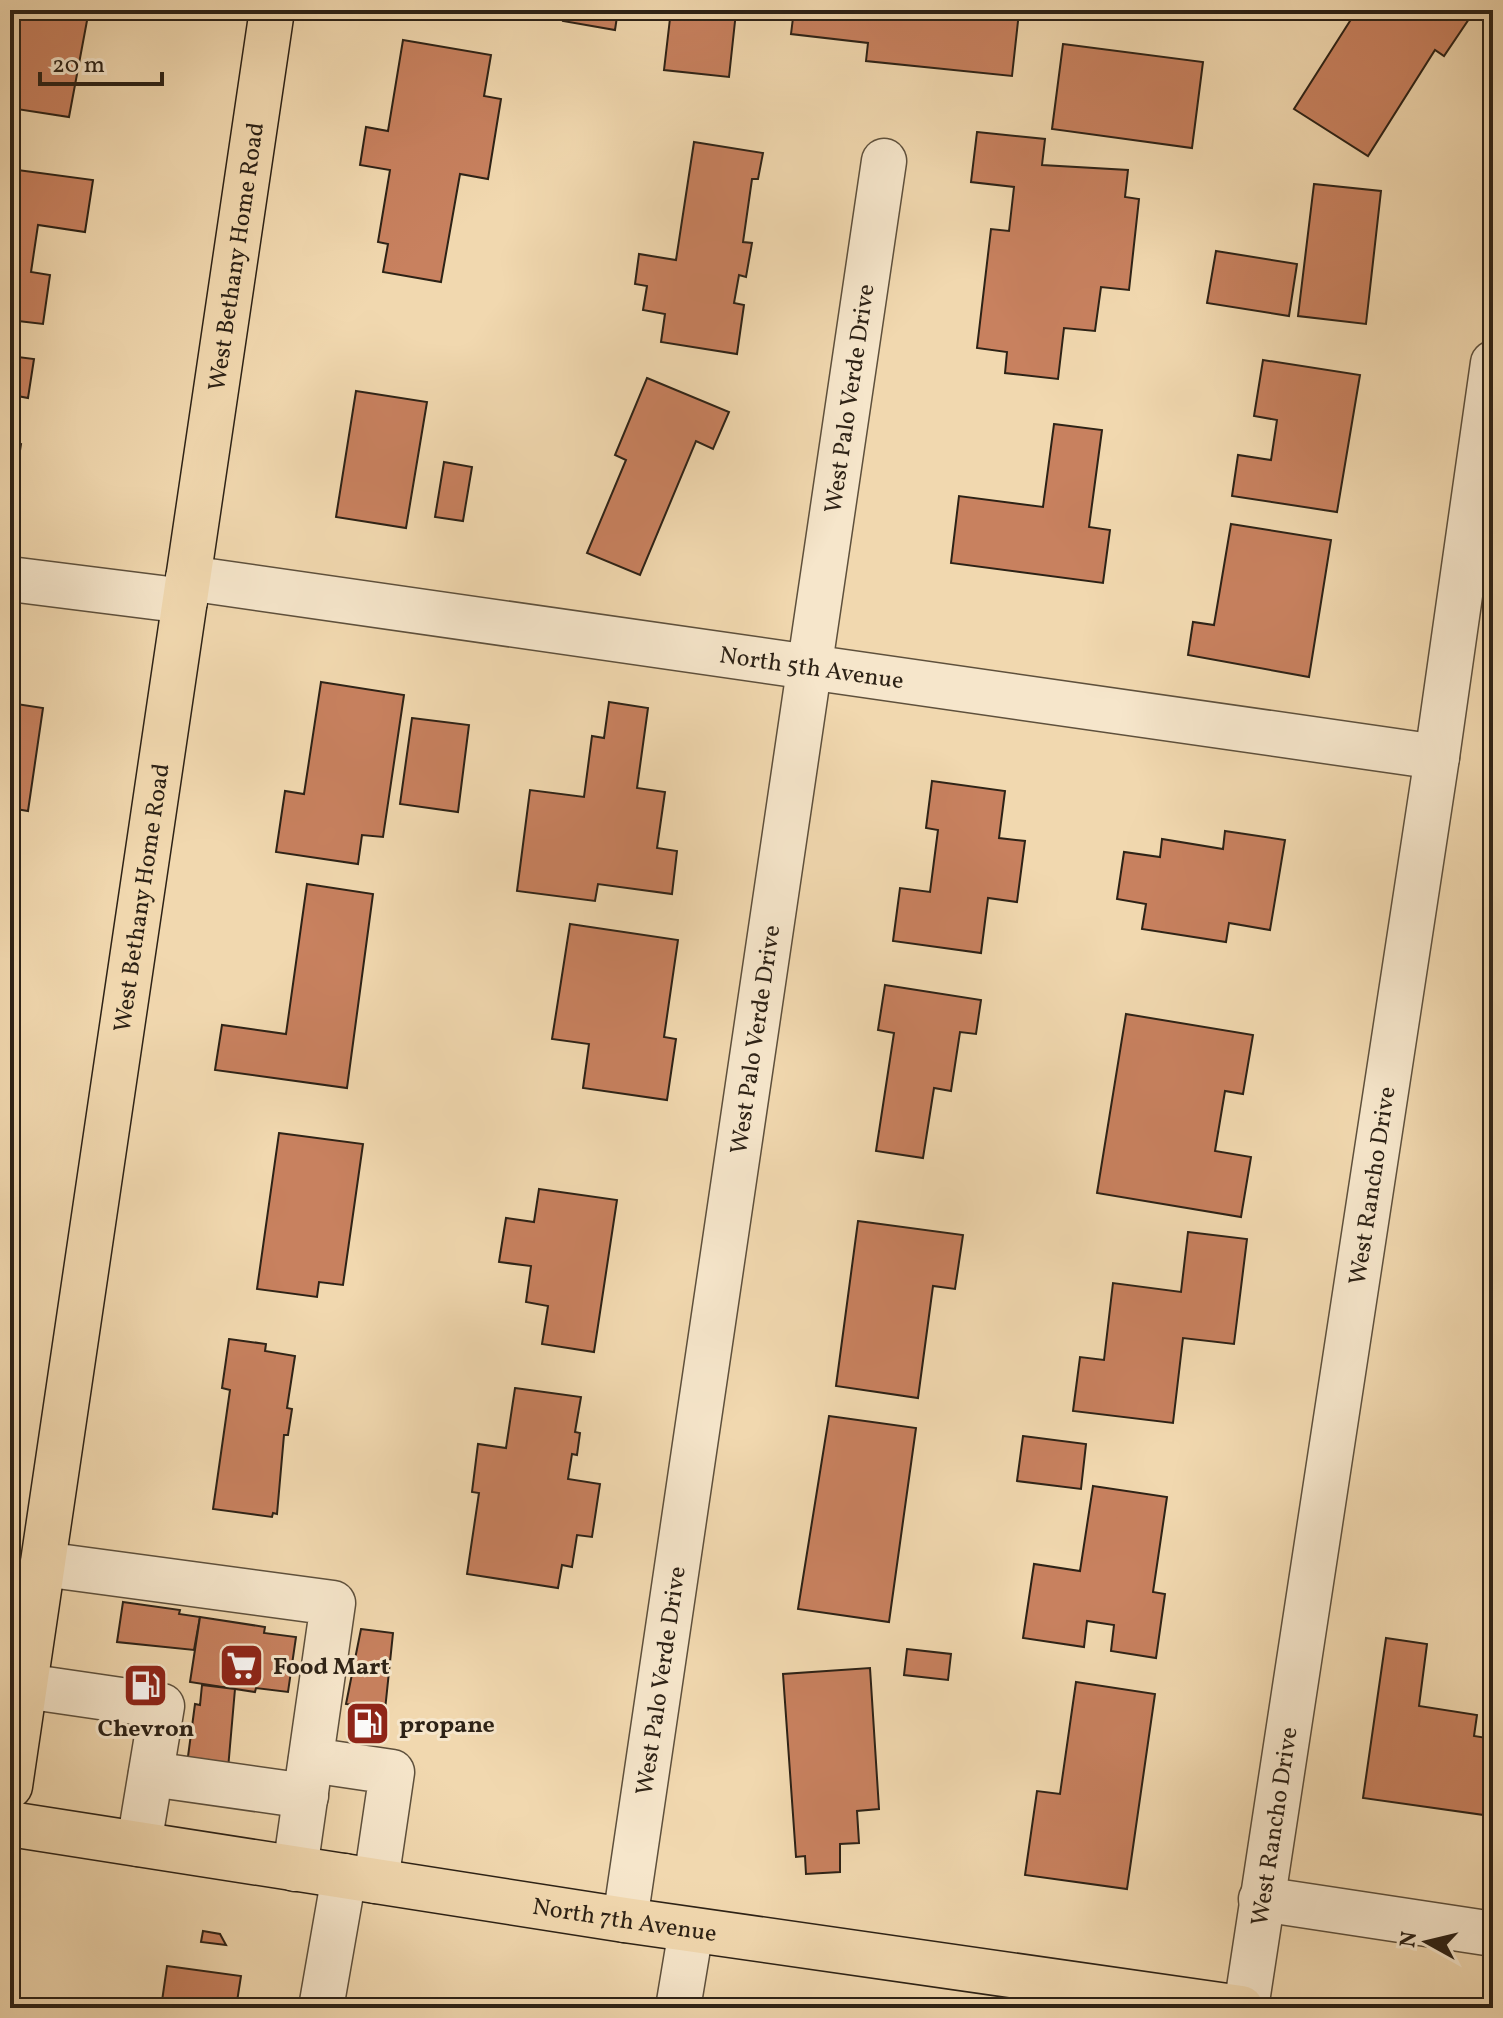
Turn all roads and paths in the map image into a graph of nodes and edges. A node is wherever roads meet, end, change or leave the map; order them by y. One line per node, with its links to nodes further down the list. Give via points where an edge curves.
1 (272, 10): 5 (main road, West Bethany Home Road)
2 (884, 161): 6 (street, West Palo Verde Drive)
3 (1493, 363): 7 (street, West Rancho Drive)
4 (10, 579): 5 (street, North 5th Avenue)
5 (186, 590): 6 (street, North 5th Avenue); 8 (main road, West Bethany Home Road)
6 (811, 667): 7 (street, North 5th Avenue); 18 (street, West Palo Verde Drive)
7 (1437, 757): 17 (street, West Rancho Drive)
8 (43, 1564): 9 (main road, West Bethany Home Road); 11 (street, via 333,1603)
9 (25, 1686): 10 (street, via 162,1706); 12 (main road, West Bethany Home Road)
10 (151, 1774): 11 (street); 14 (street)
11 (308, 1778): 15 (street); 16 (street, via 392,1772)
12 (10, 1786)
13 (10, 1824): 14 (main road, North 7th Avenue)
14 (139, 1844): 15 (main road, North 7th Avenue)
15 (295, 1869): 16 (main road, North 7th Avenue)
16 (360, 1879): 18 (main road, North 7th Avenue); 21 (street)
17 (1261, 1899): 20 (street); 23 (street, West Rancho Drive)
18 (625, 1920): 19 (main road, North 7th Avenue)
19 (691, 1930): 22 (street); 23 (main road, North 7th Avenue)
20 (1493, 1934)
21 (321, 2008)
22 (678, 2008)
23 (1243, 2008)

